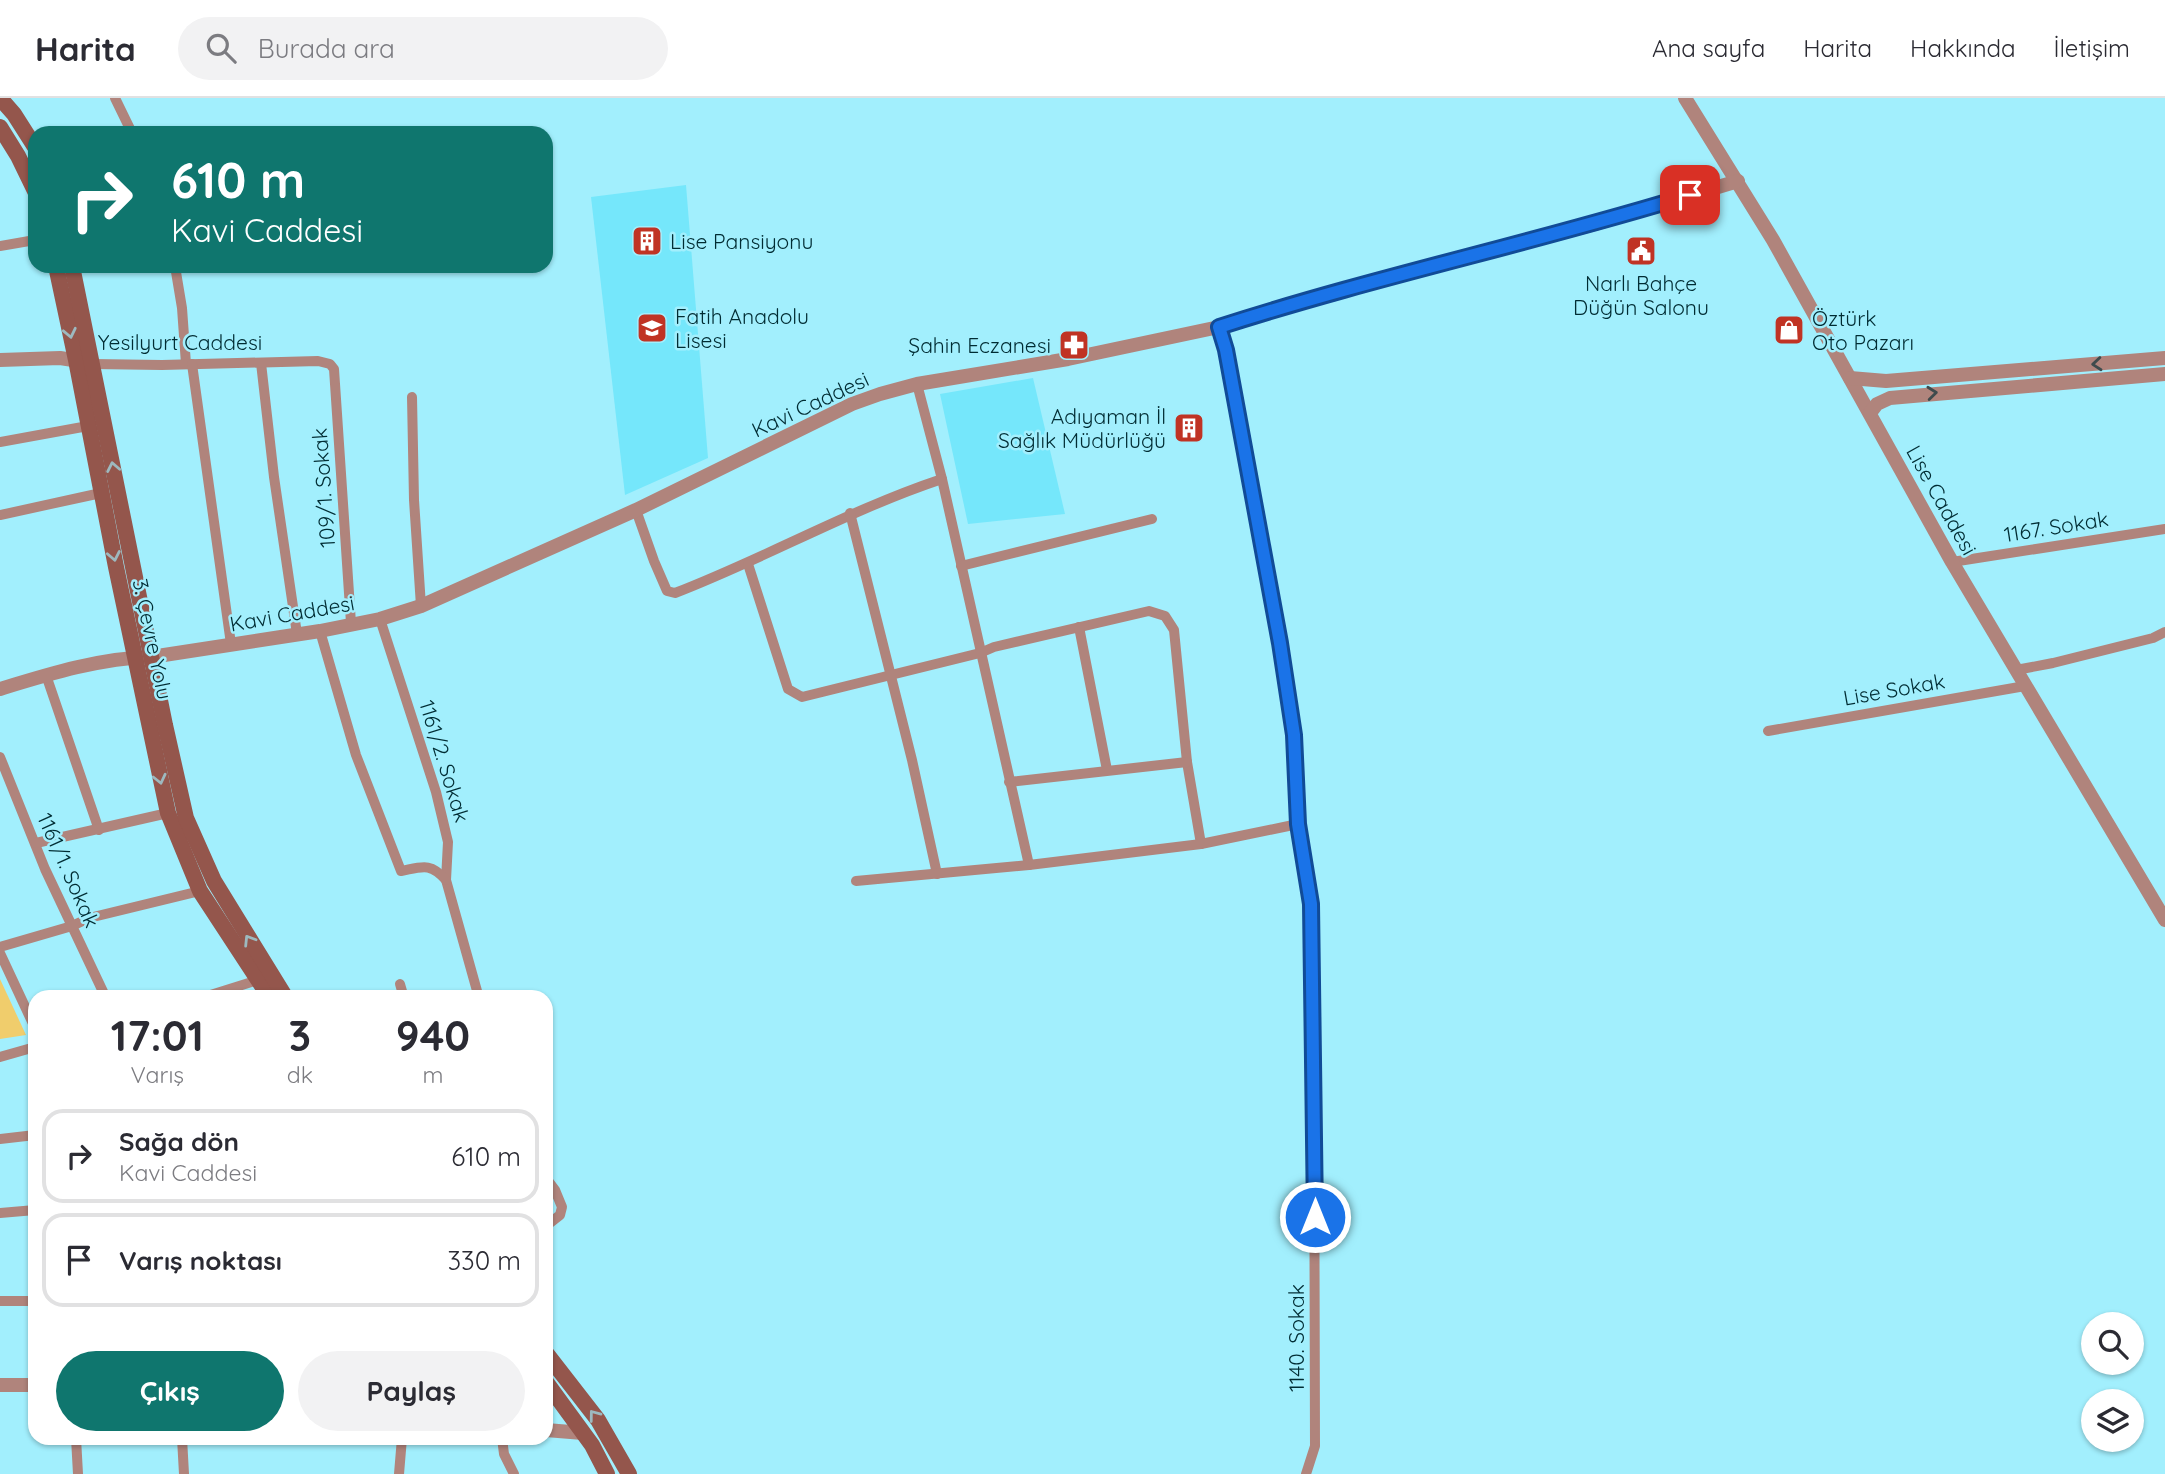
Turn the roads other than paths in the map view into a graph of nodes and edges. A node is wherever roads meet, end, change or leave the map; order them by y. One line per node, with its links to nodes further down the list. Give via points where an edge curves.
1 (0, 98): 6 (main road)
2 (115, 98): 4 (street)
3 (1685, 98): 8 (street, Lise Caddesi)
4 (129, 126)
5 (0, 127): 7 (main road)
6 (28, 137)
7 (28, 177)
8 (1738, 181): 14 (street, Kavi Caddesi); 23 (street, Lise Caddesi)
9 (28, 241): 10 (street)
10 (0, 246)
11 (57, 273): 17 (main road, 3. Çevre Yolu, one-way to 17)
12 (74, 273): 20 (main road, 3. Çevre Yolu)
13 (176, 273): 21 (street)
14 (1219, 327): 24 (street, Kavi Caddesi); 60 (street, 1140. Sokak, via 1282,656 1294,735)
15 (2165, 358): 23 (street, one-way to 23, via 1886,381)
16 (0, 360): 17 (street, Yesilyurt Caddesi)
17 (76, 360): 20 (street, Yesilyurt Caddesi); 27 (main road, 3. Çevre Yolu)
18 (318, 361): 19 (street, Yesilyurt Caddesi); 41 (street, 109/1. Sokak, via 334,369)
19 (261, 363): 21 (street, Yesilyurt Caddesi); 45 (street)
20 (93, 364): 21 (street, Yesilyurt Caddesi); 48 (main road, 3. Çevre Yolu, one-way to 20)
21 (189, 364): 46 (street)
22 (2165, 374): 26 (street, one-way to 22, via 1890,398)
23 (1850, 378): 26 (street, Lise Caddesi)
24 (917, 384): 29 (street); 31 (street, Kavi Caddesi, via 859,401)
25 (412, 397): 39 (street)
26 (1870, 413): 36 (street, Lise Caddesi)
27 (88, 426): 28 (street); 30 (main road, 3. Çevre Yolu)
28 (0, 442)
29 (942, 479): 32 (street); 38 (street)
30 (101, 493): 33 (street); 48 (main road, 3. Çevre Yolu, one-way to 48)
31 (636, 510): 37 (street, via 667,591 675,593); 39 (street, Kavi Caddesi)
32 (850, 513): 37 (street); 51 (street)
33 (0, 515)
34 (1152, 519): 38 (street)
35 (2165, 528): 36 (street, 1167. Sokak)
36 (1952, 562): 49 (street, Lise Caddesi)
37 (748, 564): 51 (street, via 792,693 808,697)
38 (961, 566): 47 (street)
39 (421, 606): 40 (street, Kavi Caddesi)
40 (380, 619): 41 (street, Kavi Caddesi); 66 (street, 1161/2. Sokak, via 436,792 448,842)
41 (351, 623): 43 (street, Kavi Caddesi)
42 (1079, 627): 47 (street); 56 (street, via 1149,611 1168,619 1178,658); 57 (street)
43 (320, 631): 45 (street, Kavi Caddesi); 66 (street, via 356,755 401,871 425,866)
44 (2165, 632): 49 (street)
45 (297, 634): 46 (street, Kavi Caddesi)
46 (230, 644): 48 (street, Kavi Caddesi)
47 (980, 653): 51 (street); 58 (street)
48 (144, 657): 50 (street, Kavi Caddesi); 59 (main road, 3. Çevre Yolu, one-way to 59); 78 (main road, 3. Çevre Yolu, one-way to 48, via 219,891 196,844)
49 (2016, 670): 52 (street, Lise Caddesi)
50 (46, 675): 53 (street, Kavi Caddesi); 61 (street)
51 (889, 676): 65 (street)
52 (2025, 686): 54 (street, Lise Sokak); 69 (street, Lise Caddesi)
53 (0, 689)
54 (1768, 731)
55 (0, 757): 62 (street, 1161/1. Sokak)
56 (1186, 762): 57 (street); 63 (street)
57 (1107, 770): 58 (street)
58 (1009, 782): 64 (street)
59 (168, 813): 61 (street); 68 (main road, 3. Çevre Yolu)
60 (1298, 824): 63 (street); 108 (street, 1140. Sokak, via 1311,904 1314,1066 1315,1446)
61 (99, 830): 62 (street)
62 (36, 844): 70 (street, 1161/1. Sokak)
63 (1201, 844): 64 (street)
64 (1029, 865): 65 (street)
65 (937, 874): 67 (street)
66 (446, 880): 80 (street, 1161/2. Sokak)
67 (856, 881)
68 (200, 891): 70 (street); 73 (main road, 3. Çevre Yolu)
69 (2165, 920)
70 (72, 926): 71 (street); 75 (street, 1161/1. Sokak)
71 (0, 947)
72 (0, 953): 81 (street)
73 (258, 979): 76 (street); 77 (main road, 3. Çevre Yolu)
74 (400, 984): 79 (street)
75 (102, 990)
76 (225, 990)
77 (265, 990)
78 (281, 990)
79 (402, 990)
80 (477, 990)
81 (28, 1013)
82 (28, 1050): 83 (street)
83 (0, 1056)
84 (28, 1136): 85 (street)
85 (0, 1139)
86 (553, 1187): 89 (street, via 562,1207)
87 (28, 1211): 88 (street)
88 (0, 1213)
89 (553, 1220)
90 (0, 1301): 91 (street)
91 (28, 1301)
92 (553, 1362): 107 (main road, one-way to 92, via 603,1427)
93 (0, 1385): 94 (street)
94 (28, 1385)
95 (553, 1392): 97 (main road)
96 (553, 1431): 97 (street)
97 (583, 1433): 106 (main road)
98 (76, 1445): 102 (street)
99 (182, 1445): 103 (street)
100 (401, 1445): 104 (street)
101 (503, 1445): 105 (street)
102 (78, 1474)
103 (184, 1474)
104 (399, 1474)
105 (513, 1474)
106 (607, 1474)
107 (629, 1474)
108 (1306, 1474)

